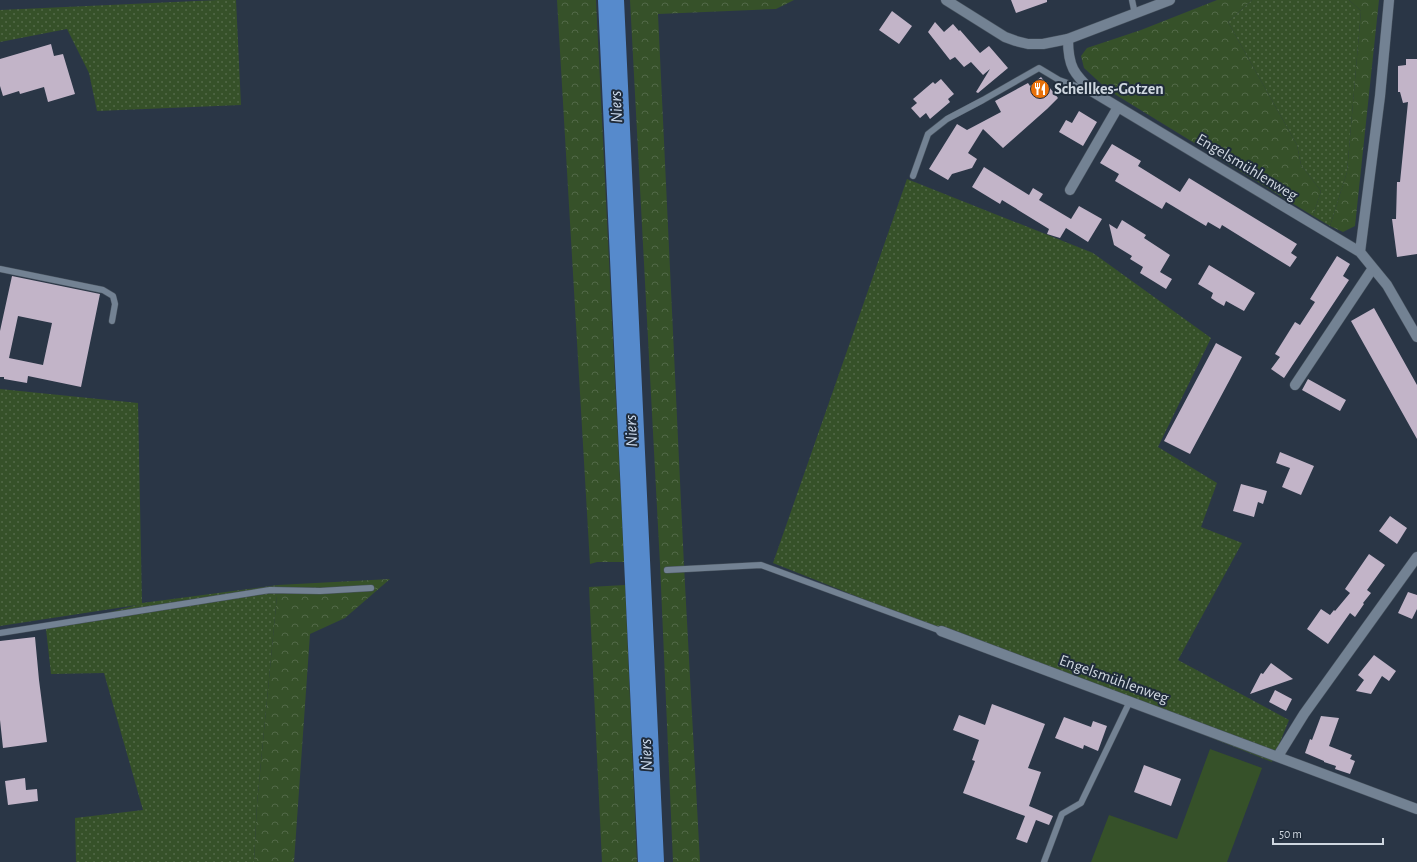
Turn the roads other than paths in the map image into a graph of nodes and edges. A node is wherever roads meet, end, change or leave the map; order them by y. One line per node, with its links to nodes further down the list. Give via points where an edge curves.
1 (946, 0): 6 (street, via 1005,38 1042,44)
2 (1132, 0): 5 (lane)
3 (1170, 0): 5 (street)
4 (1389, 0): 11 (street, via 1380,96)
5 (1135, 14): 6 (street)
6 (1068, 39): 7 (street, Engelsmühlenweg, via 1071,65)
7 (1093, 92): 8 (street, Engelsmühlenweg); 9 (lane, via 1059,80 1038,68 947,119 928,134)
8 (1118, 107): 10 (street); 11 (street, Engelsmühlenweg)
9 (913, 176)
10 (1070, 190)
11 (1360, 252): 12 (street, Engelsmühlenweg)
12 (1373, 268): 15 (street, Engelsmühlenweg, via 1387,285); 16 (street)
13 (0, 269): 14 (lane, via 102,290 113,296 115,304)
14 (112, 321)
15 (1417, 337)
16 (1295, 385)
17 (1417, 557): 23 (street, via 1304,714)
18 (667, 570): 20 (lane, via 761,565)
19 (371, 588): 21 (lane, via 270,590)
20 (940, 631): 22 (street, Engelsmühlenweg)
21 (0, 633)
22 (1130, 701): 23 (street, Engelsmühlenweg); 25 (lane, via 1081,803 1062,814)
23 (1278, 756): 24 (street, Engelsmühlenweg)
24 (1417, 809)
25 (1044, 862)

